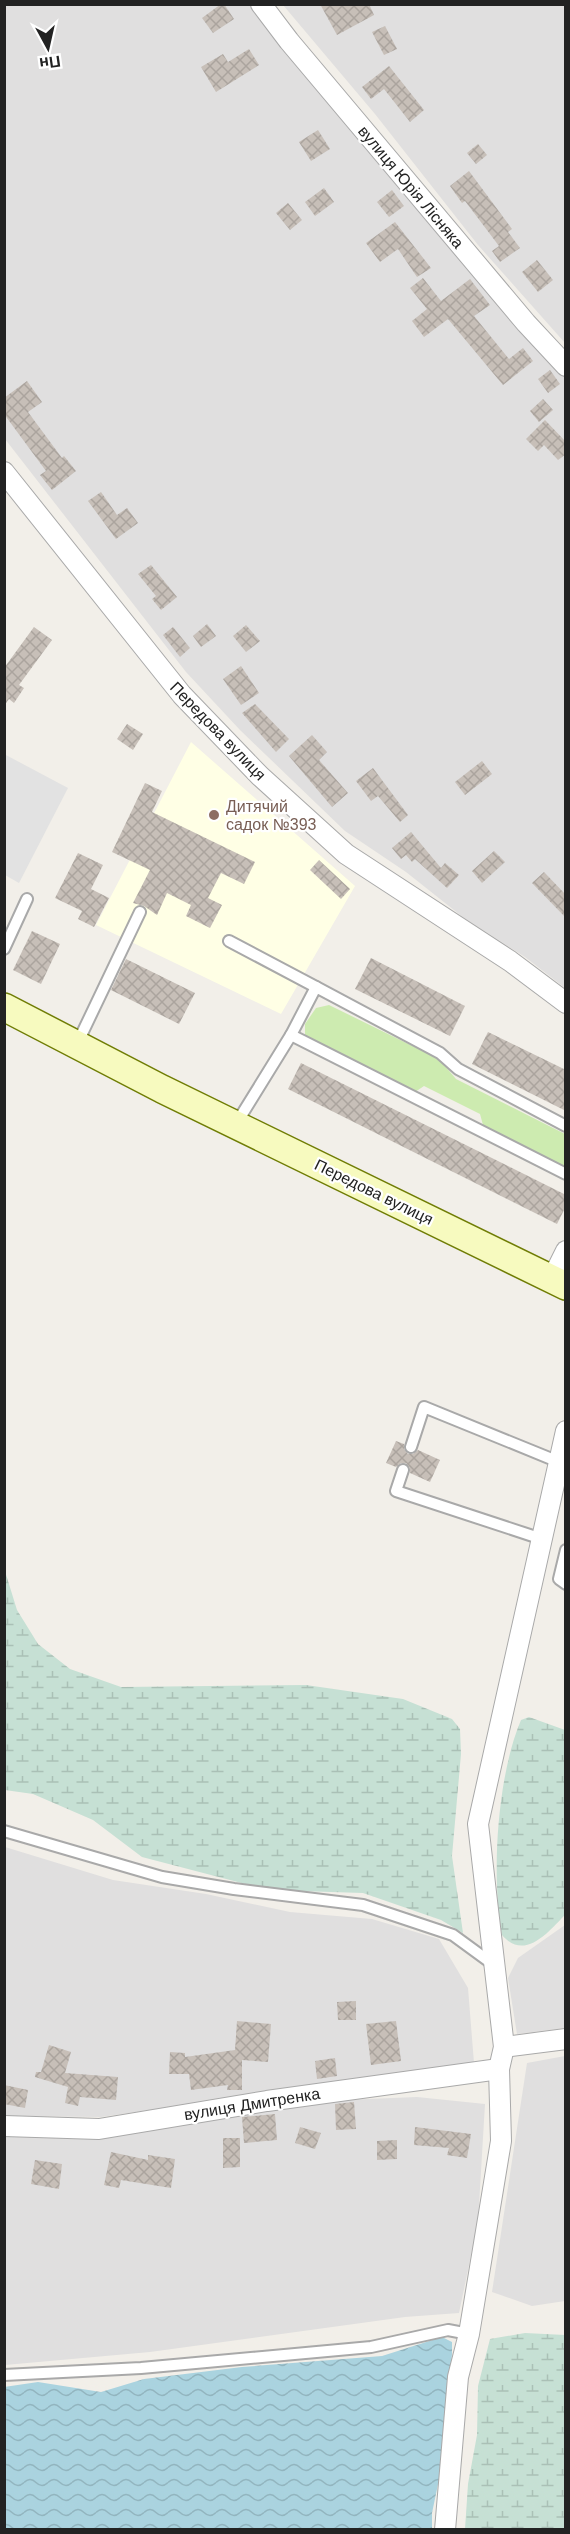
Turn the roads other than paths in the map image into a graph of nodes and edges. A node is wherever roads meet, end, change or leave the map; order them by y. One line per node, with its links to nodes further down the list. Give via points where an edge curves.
1 (261, 4): 2 (street, вулиця Юрія Лісняка, via 511,306)
2 (566, 366)
3 (4, 472): 9 (street, Передова вулиця, via 182,695 260,776 346,854 510,961)
4 (27, 899): 7 (lane)
5 (140, 912): 12 (lane)
6 (229, 940): 8 (lane)
7 (4, 950)
8 (316, 987): 11 (lane); 14 (lane)
9 (566, 1003)
10 (4, 1007): 12 (street, Передова вулиця)
11 (291, 1035): 13 (lane); 15 (lane)
12 (77, 1045): 13 (street, Передова вулиця)
13 (236, 1124): 17 (street, Передова вулиця)
14 (566, 1126)
15 (566, 1174)
16 (566, 1251): 17 (street, Передова вулиця)
17 (559, 1282)
18 (566, 1431): 20 (street)
19 (411, 1447): 20 (lane, via 424,1407)
20 (559, 1462): 22 (street)
21 (403, 1470): 22 (lane, via 396,1491)
22 (542, 1539): 26 (street, via 478,1824)
23 (566, 1550): 24 (lane, via 559,1579)
24 (566, 1584)
25 (4, 1831): 26 (lane, via 162,1877 363,1905 453,1935)
26 (495, 1965): 28 (street)
27 (566, 2038): 28 (street)
28 (504, 2047): 29 (street)
29 (500, 2069): 30 (street, вулиця Дмитренка, via 99,2129); 31 (street, via 501,2141)
30 (4, 2126)
31 (469, 2334): 32 (lane, via 448,2330 361,2348 141,2368); 33 (street, via 458,2377)
32 (4, 2375)
33 (445, 2529)

